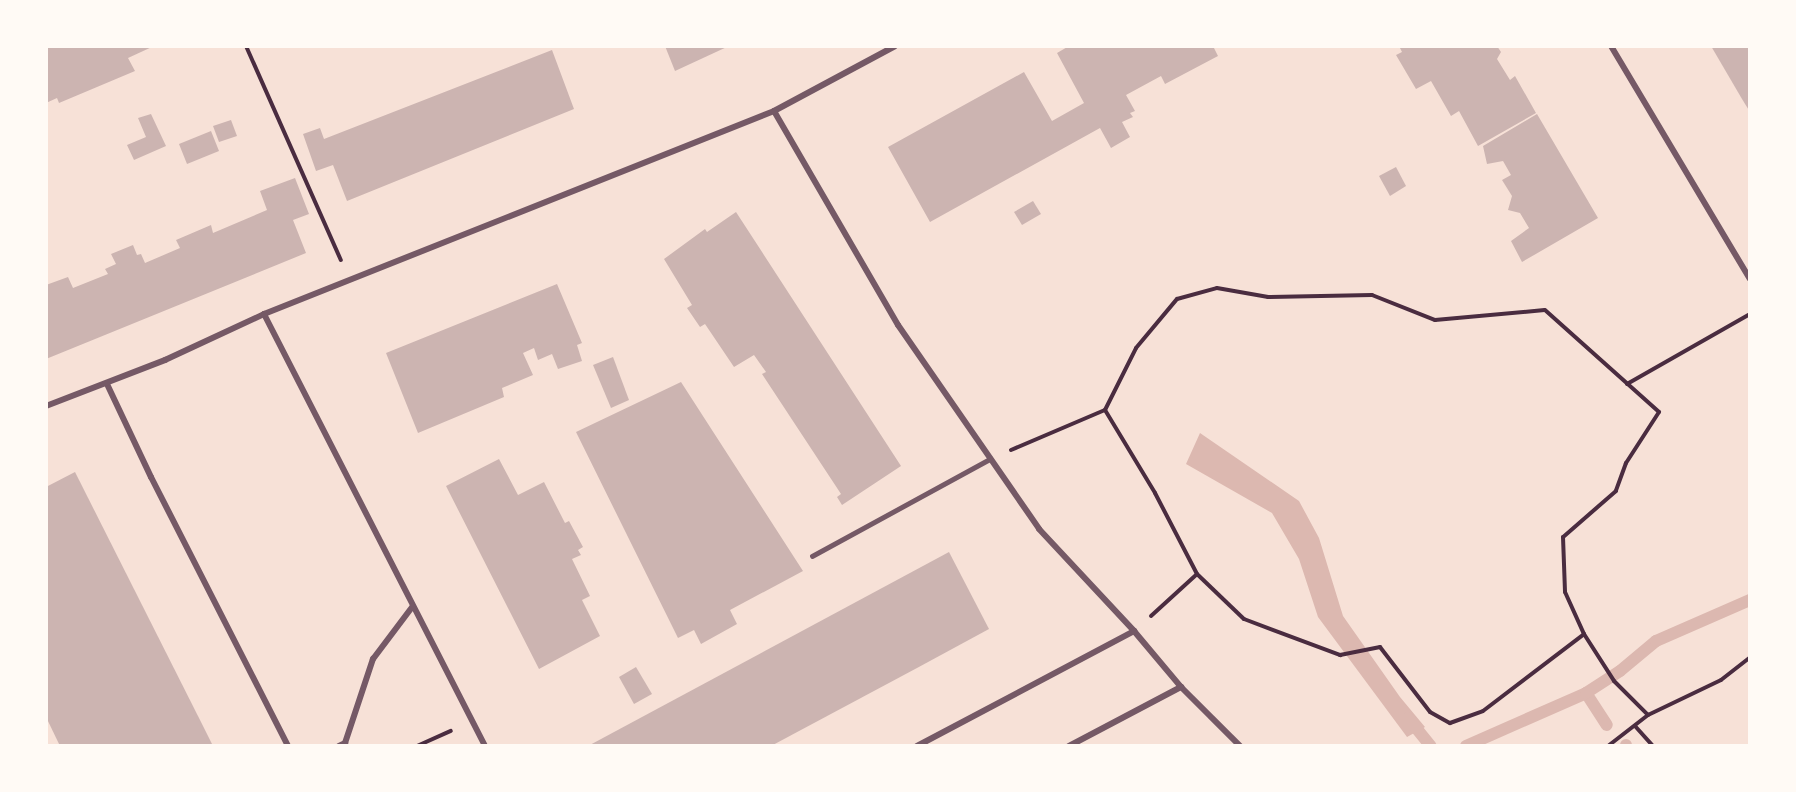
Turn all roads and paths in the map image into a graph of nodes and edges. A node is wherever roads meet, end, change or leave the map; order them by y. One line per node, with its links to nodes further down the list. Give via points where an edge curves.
1 (246, 46): 6 (path)
2 (895, 46): 4 (street)
3 (1611, 46): 5 (street)
4 (774, 111): 6 (street); 13 (street, via 898,326)
5 (1749, 279)
6 (350, 280): 7 (street)
7 (264, 314): 9 (street); 16 (street)
8 (1749, 314): 10 (path)
9 (107, 384): 11 (street); 24 (street)
10 (1627, 384): 12 (path, via 1545,310 1435,320 1372,295 1268,297 1217,288 1177,299 1136,348); 18 (path, via 1659,412 1626,463 1616,490 1563,537 1565,592)
11 (46, 406)
12 (1105, 411): 13 (path); 15 (path, via 1155,493)
13 (990, 459): 14 (lane); 17 (street, via 1039,529)
14 (812, 556)
15 (1197, 574): 17 (path); 18 (path, via 1244,619 1340,655 1380,647 1430,712 1450,723 1483,711)
16 (412, 606): 22 (street); 25 (street, via 373,659 345,743)
17 (1134, 631): 20 (street); 28 (street)
18 (1584, 634): 21 (path, via 1614,681)
19 (1749, 657): 21 (path, via 1721,680)
20 (1181, 687): 29 (street); 30 (street)
21 (1648, 715): 23 (path)
22 (473, 721): 26 (path); 27 (street)
23 (1635, 726): 31 (path); 32 (path)
24 (288, 746)
25 (339, 746)
26 (417, 746)
27 (485, 746)
28 (917, 746)
29 (1069, 746)
30 (1240, 746)
31 (1608, 746)
32 (1653, 746)

